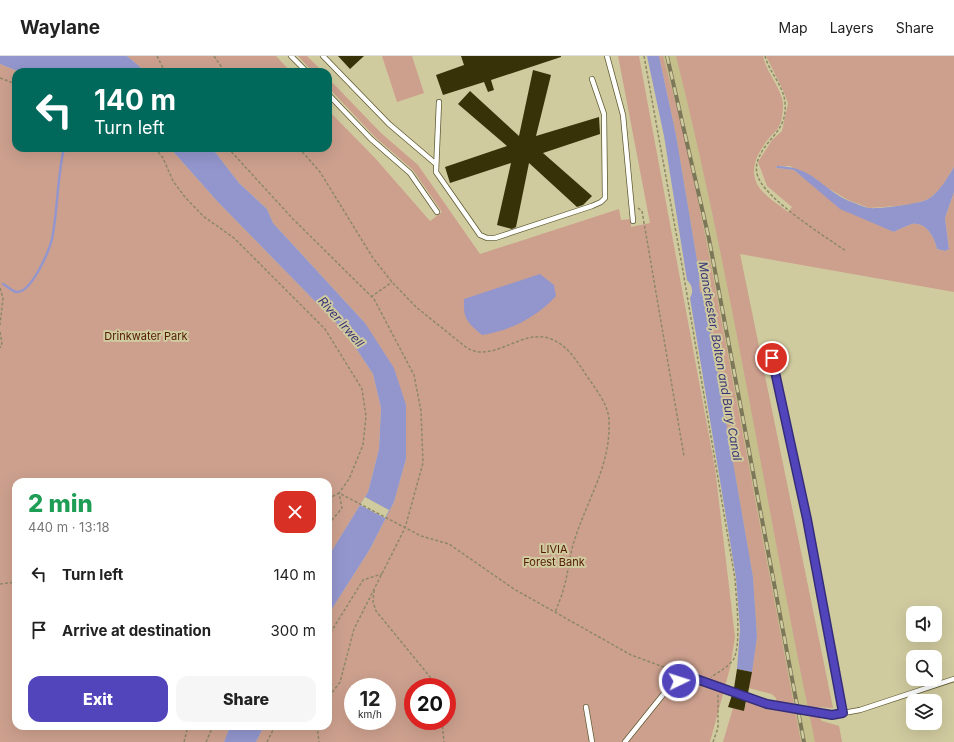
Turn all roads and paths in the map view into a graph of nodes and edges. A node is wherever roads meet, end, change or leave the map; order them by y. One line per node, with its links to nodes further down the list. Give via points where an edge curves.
1 (157, 56): 8 (path)
2 (214, 56): 9 (path)
3 (291, 56): 10 (lane)
4 (323, 56): 19 (lane, via 389,124)
5 (607, 56): 20 (lane, via 623,115)
6 (644, 56): 45 (path, via 735,579 735,658)
7 (764, 56): 23 (path, via 785,103 784,120 780,130 756,162 758,177 764,187 786,208)
8 (163, 68)
9 (222, 68)
10 (302, 68)
11 (0, 78): 13 (path)
12 (592, 79): 19 (lane, via 604,114 606,192 601,202 495,238 487,238 474,228 436,172)
13 (12, 82)
14 (332, 98): 21 (lane, via 371,139 410,173)
15 (439, 102): 19 (lane)
16 (158, 152): 32 (path, via 173,181 203,216 234,238 325,329 362,389 366,416 363,445 349,479)
17 (232, 152): 26 (path, via 293,219)
18 (302, 152): 24 (path, via 320,172 373,258)
19 (436, 164)
20 (632, 203): 22 (lane); 31 (path, via 642,211)
21 (437, 212)
22 (633, 221)
23 (846, 251)
24 (392, 282): 26 (path); 40 (path, via 416,307 471,350 487,352 536,336 558,342 574,356 605,404 610,420 607,453 600,479 573,546)
25 (0, 288): 27 (path, via 3,298)
26 (372, 298): 35 (path, via 414,375 421,412 423,463)
27 (0, 326)
28 (0, 332): 29 (path)
29 (0, 348)
30 (772, 358): 49 (lane, via 807,519)
31 (684, 456)
32 (339, 493): 33 (path); 34 (path, via 342,508); 35 (path)
33 (332, 497)
34 (332, 520)
35 (405, 528): 36 (path); 40 (path, via 421,536 449,544 496,577)
36 (382, 574): 39 (path); 41 (path, via 363,580)
37 (12, 582): 38 (path)
38 (0, 584)
39 (375, 588): 43 (path, via 373,602 376,611); 47 (path, via 352,635 340,682)
40 (555, 613): 42 (path, via 632,655)
41 (332, 630)
42 (688, 676): 45 (lane); 61 (lane, via 666,691)
43 (431, 678)
44 (954, 679): 49 (lane, via 860,710)
45 (705, 682): 46 (lane)
46 (719, 687): 49 (lane, via 767,704 832,715); 62 (path, via 718,728)
47 (332, 693)
48 (586, 708): 60 (lane)
49 (843, 713)
50 (187, 730): 55 (path)
51 (211, 730): 56 (path)
52 (273, 730): 57 (path)
53 (318, 730): 58 (path)
54 (443, 730): 59 (path)
55 (184, 742)
56 (206, 742)
57 (267, 742)
58 (319, 742)
59 (444, 742)
60 (592, 742)
61 (625, 742)
62 (713, 742)

